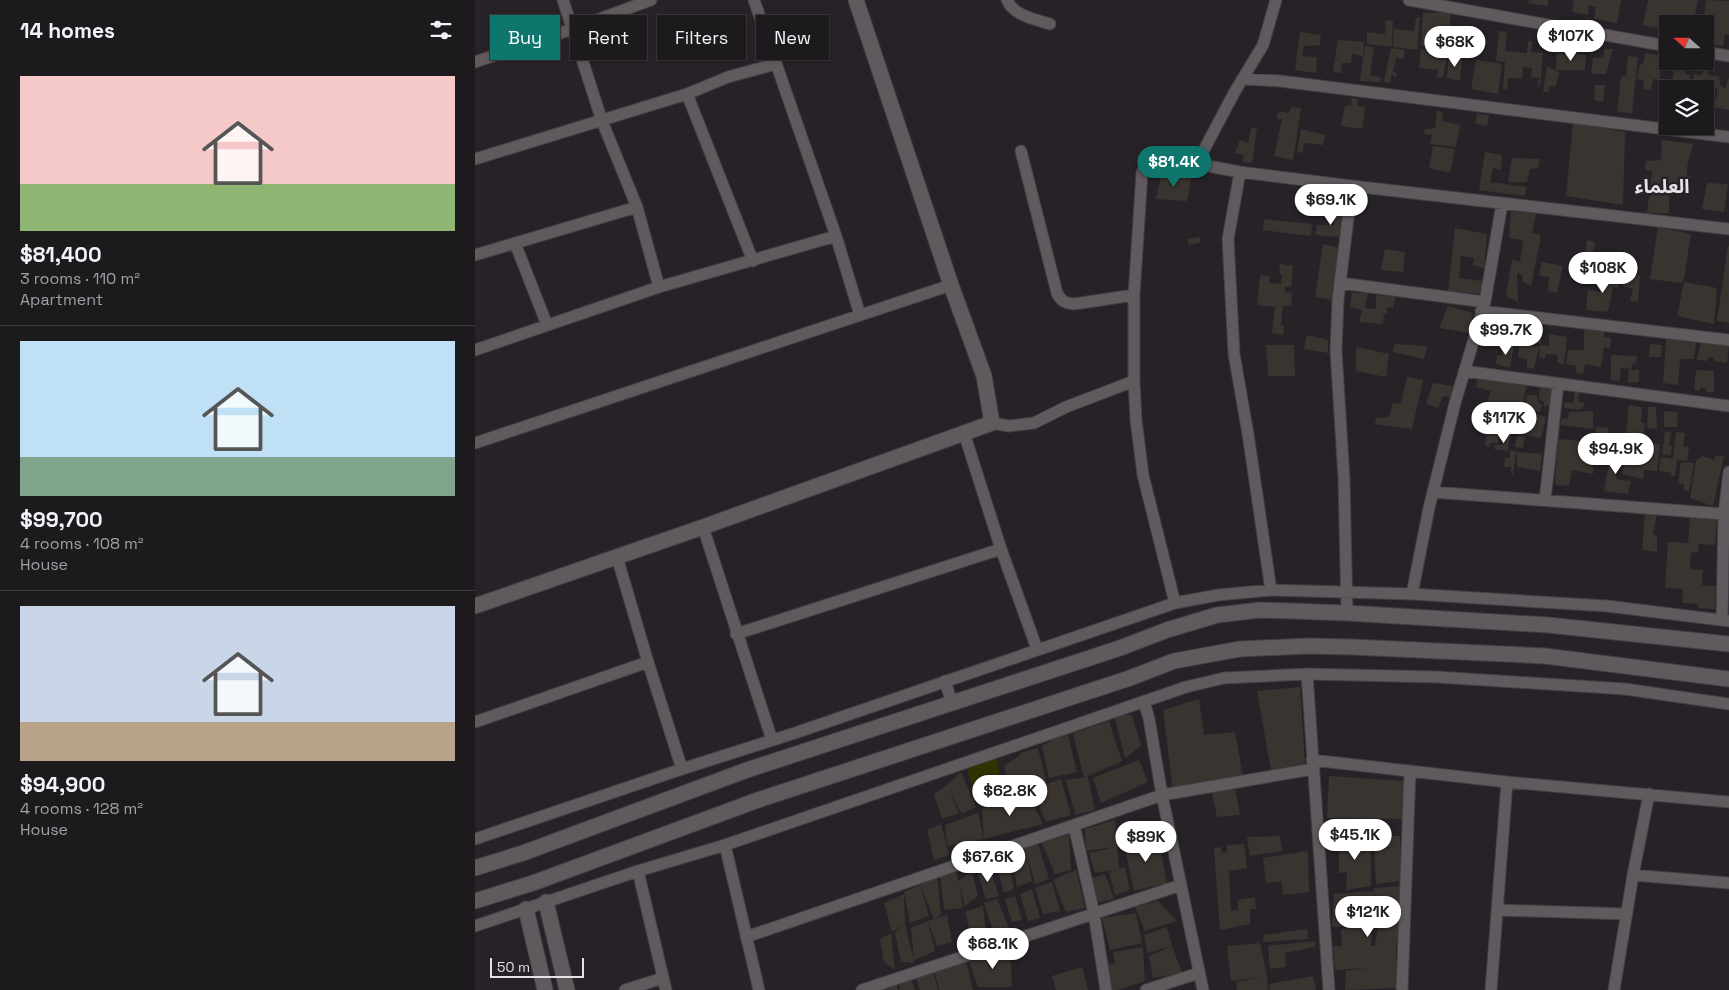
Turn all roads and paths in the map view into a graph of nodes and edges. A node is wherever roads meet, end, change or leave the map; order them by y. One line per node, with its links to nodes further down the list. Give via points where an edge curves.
1 (563, 0): 9 (street)
2 (651, 0): 8 (street)
3 (753, 0): 17 (street)
4 (856, 0): 35 (main road)
5 (1007, 0): 10 (street, via 1019,13)
6 (1276, 0): 18 (street, via 1263,45)
7 (1409, 0): 12 (street)
8 (610, 15)
9 (570, 23)
10 (1050, 24)
11 (570, 30): 16 (street)
12 (1659, 45)
13 (1714, 54): 14 (street)
14 (1729, 56)
15 (582, 60): 20 (street)
16 (475, 62)
17 (776, 64): 19 (street, via 728,77); 30 (street)
18 (1242, 79): 21 (street, via 1280,81); 24 (street)
19 (687, 94): 20 (street); 33 (street)
20 (602, 121): 23 (street); 28 (street)
21 (1729, 137)
22 (1021, 151): 37 (street, via 1061,300 1074,304)
23 (475, 159)
24 (1197, 163): 25 (street); 37 (street, via 1152,158 1146,164 1142,173)
25 (1240, 172): 26 (street); 58 (street, via 1228,239 1234,354)
26 (1352, 186): 27 (street); 34 (street)
27 (1502, 204): 29 (street); 38 (street)
28 (637, 207): 31 (street); 36 (street)
29 (1729, 229)
30 (836, 236): 33 (street); 39 (street)
31 (515, 243): 32 (street); 40 (street)
32 (475, 255)
33 (753, 261): 36 (street)
34 (1340, 283): 38 (street); 59 (street, via 1336,350)
35 (951, 285): 39 (street); 47 (main road, via 984,376)
36 (659, 287): 40 (street)
37 (1134, 295): 44 (street)
38 (1483, 307): 41 (street); 43 (street)
39 (860, 315): 49 (street)
40 (547, 325): 42 (street)
41 (1729, 340)
42 (475, 350)
43 (1464, 371): 45 (street); 51 (street)
44 (1133, 381): 47 (street, via 1034,423 1009,426); 61 (street, via 1143,475)
45 (1558, 384): 46 (street); 52 (street)
46 (1729, 406)
47 (992, 422): 48 (main road)
48 (963, 433): 54 (main road); 55 (street)
49 (475, 443)
50 (1729, 472): 53 (street)
51 (1433, 492): 52 (street); 60 (street)
52 (1545, 500): 53 (street)
53 (1724, 514): 56 (street)
54 (703, 527): 57 (main road); 65 (street)
55 (1001, 549): 65 (street); 67 (street)
56 (1726, 554): 64 (street)
57 (617, 557): 62 (main road); 68 (street)
58 (1271, 590): 59 (street); 61 (street)
59 (1347, 593): 60 (street); 63 (street)
60 (1412, 594): 64 (street, via 1607,606)
61 (1175, 603): 67 (street)
62 (475, 606)
63 (1347, 613): 66 (main road, via 1548,625); 73 (main road, via 1260,610 1217,615)
64 (1725, 621)
65 (736, 634): 76 (street)
66 (1729, 644)
67 (1037, 649): 71 (street)
68 (648, 662): 75 (street); 78 (street)
69 (1307, 674): 72 (street, via 1224,678); 74 (street, via 1437,677 1625,689); 77 (street)
70 (1729, 679): 92 (main road, via 1545,656 1353,647 1240,649 1174,661 758,800 533,883)
71 (945, 681): 73 (street); 76 (street)
72 (1144, 701): 82 (street); 86 (street)
73 (952, 703): 87 (main road, via 747,770)
74 (1729, 704)
75 (475, 722)
76 (772, 740): 78 (street)
77 (1313, 765): 79 (street); 82 (street); 111 (street)
78 (682, 769): 85 (street)
79 (1410, 771): 80 (street); 112 (street)
80 (1507, 782): 81 (street); 95 (street)
81 (1649, 794): 83 (street); 89 (street)
82 (1162, 795): 84 (street); 91 (street)
83 (1729, 802)
84 (1074, 825): 96 (street); 99 (street)
85 (475, 839)
86 (725, 845): 88 (street); 99 (street)
87 (475, 868)
88 (638, 871): 93 (street); 101 (street)
89 (1633, 874): 90 (street); 97 (street)
90 (1729, 883)
91 (1181, 885): 96 (street); 100 (street)
92 (475, 901)
93 (546, 902): 94 (street); 103 (main road)
94 (526, 909): 98 (street); 102 (main road)
95 (1497, 910): 97 (street); 113 (street)
96 (1094, 914): 107 (street); 108 (street)
97 (1627, 914): 114 (street)
98 (475, 926)
99 (746, 937): 106 (street)
100 (1199, 973): 109 (street); 110 (street)
101 (663, 978): 104 (street); 105 (street)
102 (545, 990)
103 (567, 990)
104 (625, 990)
105 (665, 990)
106 (759, 990)
107 (863, 990)
108 (1106, 990)
109 (1146, 990)
110 (1203, 990)
111 (1329, 990)
112 (1402, 990)
113 (1491, 990)
114 (1614, 990)

